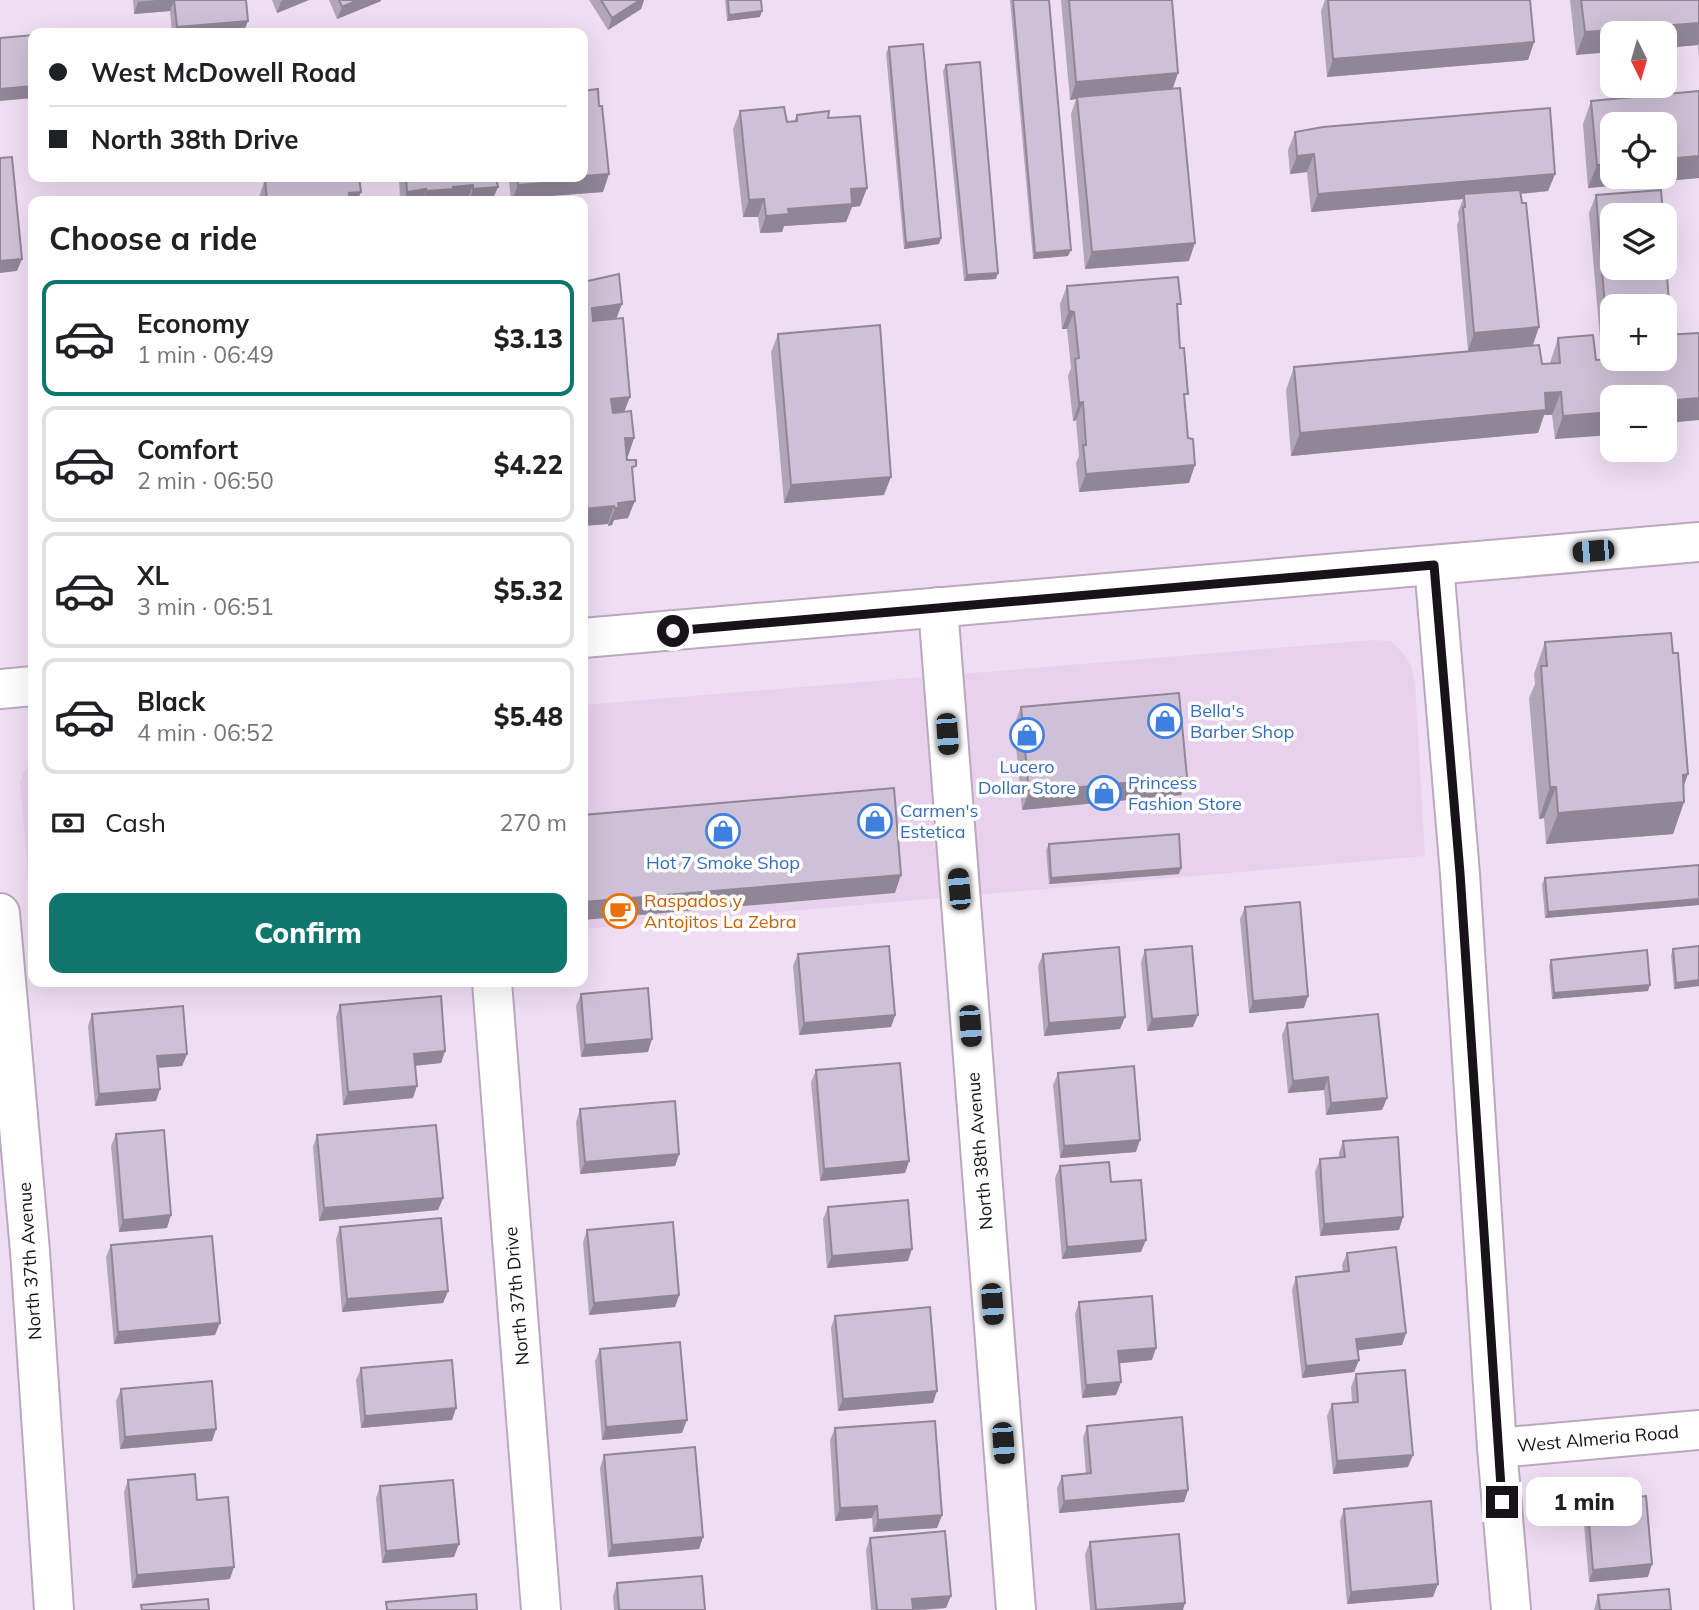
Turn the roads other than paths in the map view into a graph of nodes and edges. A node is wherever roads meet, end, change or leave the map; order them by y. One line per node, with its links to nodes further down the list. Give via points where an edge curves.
1 (1699, 542): 2 (street)
2 (1434, 565): 3 (street); 11 (street, via 1460,873)
3 (938, 607): 4 (street); 14 (street, North 38th Avenue)
4 (588, 638)
5 (28, 687): 6 (street)
6 (0, 689)
7 (0, 913): 9 (street, North 37th Avenue)
8 (492, 987): 13 (street, North 37th Drive)
9 (15, 1252): 12 (street, North 37th Avenue)
10 (1699, 1430): 11 (street, West Almeria Road)
11 (1497, 1448): 15 (street)
12 (54, 1610)
13 (541, 1610)
14 (1016, 1610)
15 (1511, 1610)

